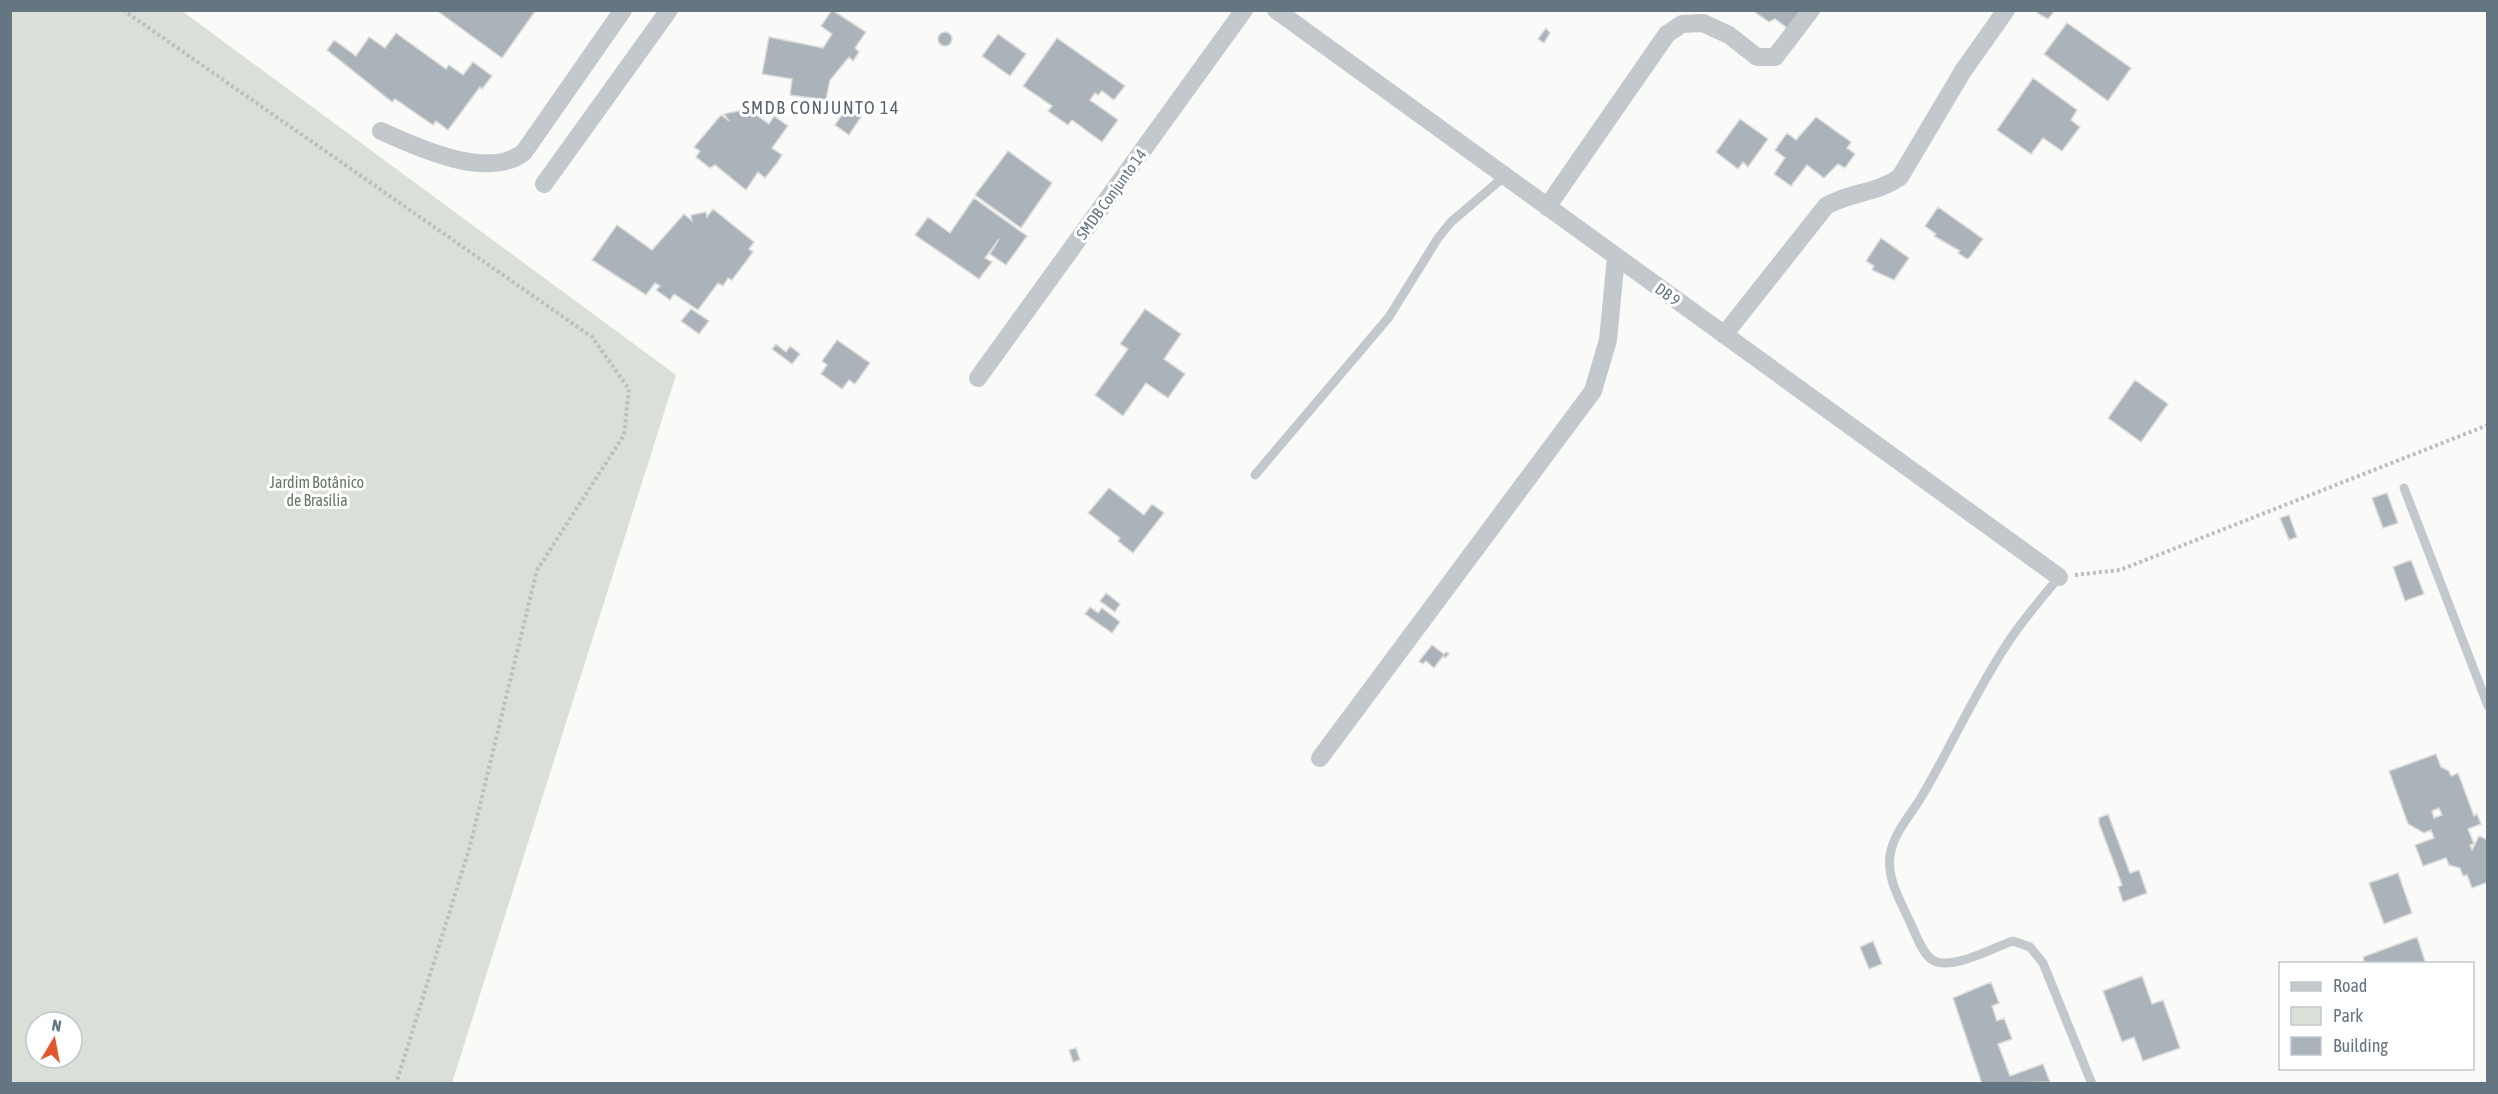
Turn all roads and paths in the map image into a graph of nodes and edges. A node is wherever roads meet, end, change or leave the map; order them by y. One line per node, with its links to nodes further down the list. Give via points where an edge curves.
1 (123, 10): 21 (path, via 592,337 629,389 624,435 537,570 470,846)
2 (623, 10): 8 (street, via 524,152 514,160 482,163 462,159 427,151)
3 (669, 10): 10 (street)
4 (1244, 10): 14 (street, SMDB Conjunto 14)
5 (1276, 10): 9 (street, DB 9)
6 (1811, 10): 11 (street, via 1775,57 1757,57 1729,34 1703,23 1683,24 1667,34)
7 (2006, 10): 13 (street, via 1963,71 1900,177 1827,206)
8 (381, 131)
9 (1505, 176): 11 (street, DB 9); 16 (lane, via 1451,222 1385,322)
10 (544, 184)
11 (1547, 207): 12 (street, DB 9)
12 (1616, 257): 13 (street, DB 9); 20 (street, via 1608,340 1593,391)
13 (1724, 335): 18 (street, DB 9)
14 (978, 378)
15 (2487, 425): 18 (path, via 2120,570)
16 (1255, 475)
17 (2404, 488): 19 (lane)
18 (2060, 577): 22 (lane, via 2008,643 1959,725 1894,840 1890,872 1893,886 1932,960 1960,961 2013,941 2036,954)
19 (2487, 706)
20 (1320, 758)
21 (396, 1083)
22 (2092, 1083)

